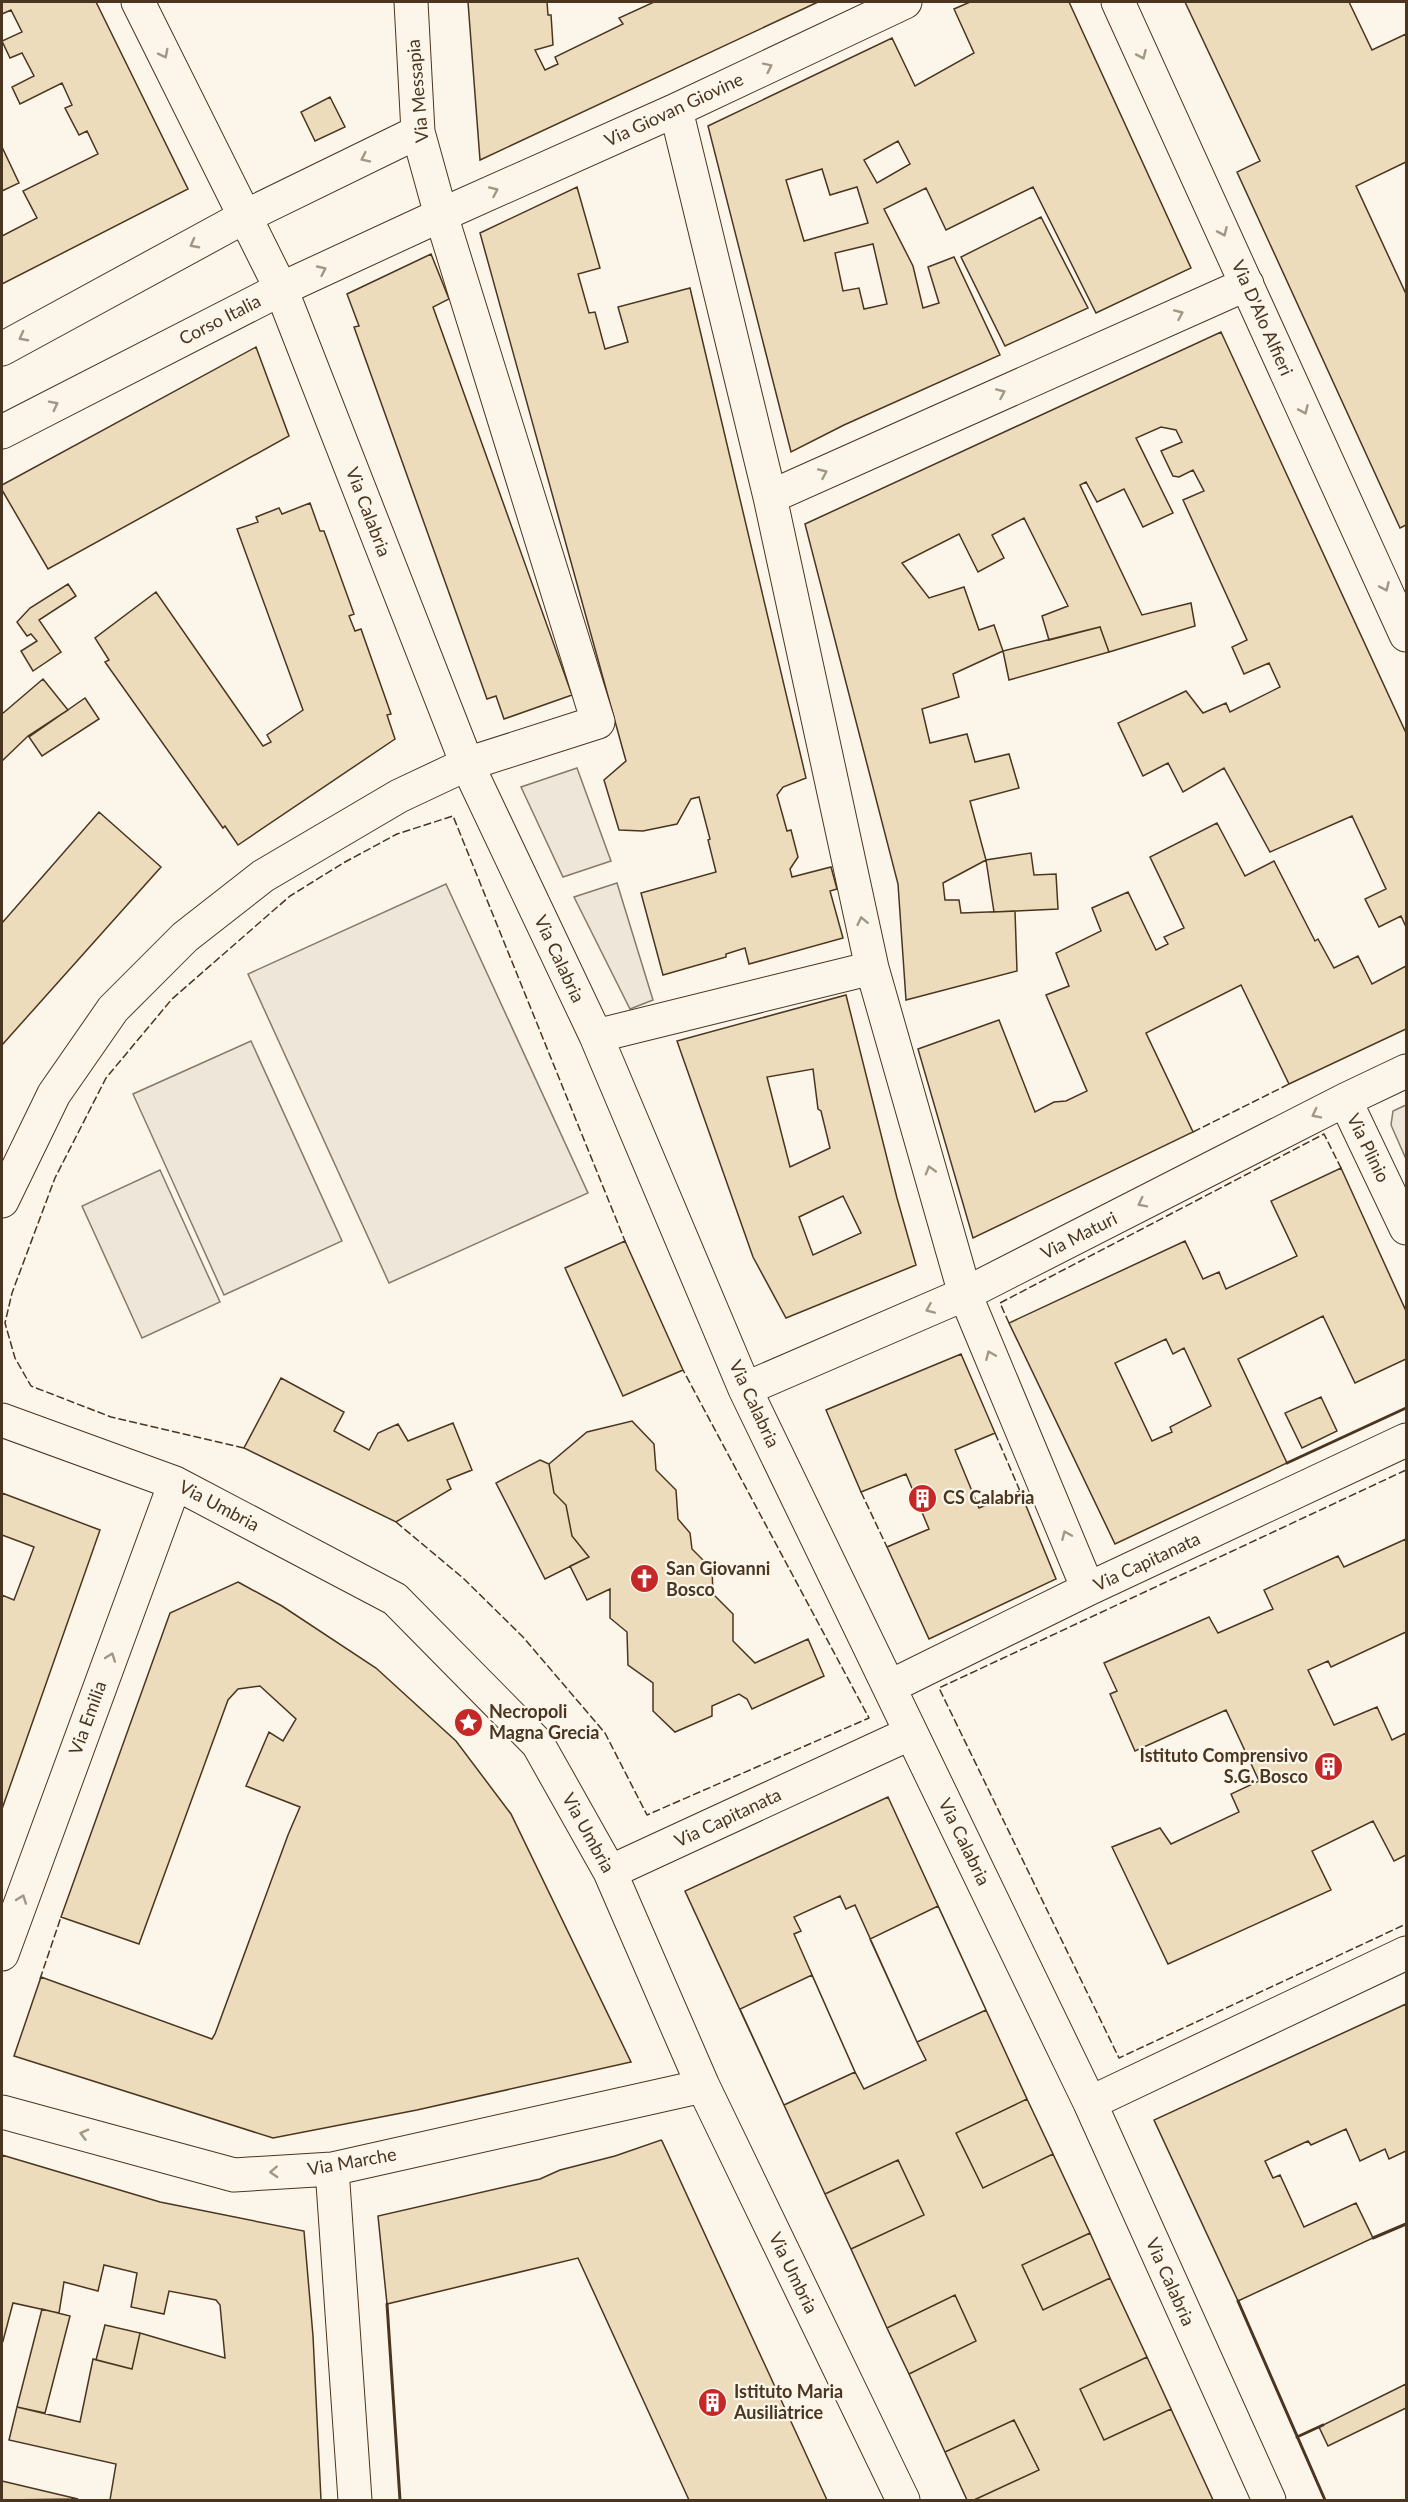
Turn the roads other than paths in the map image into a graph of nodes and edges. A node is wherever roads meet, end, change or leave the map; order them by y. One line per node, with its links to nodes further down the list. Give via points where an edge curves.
1 (138, 2): 8 (street, Via Calabria, one-way to 8)
2 (411, 2): 6 (street, Via Messapia)
3 (905, 2): 5 (street, Via Giovan Giovine, one-way to 3)
4 (1118, 2): 9 (street, Via D'Alo Alfieri, one-way to 9)
5 (676, 111): 7 (street, Via Giovan Giovine, one-way to 5); 13 (street)
6 (418, 132): 7 (street, Via Messapia); 8 (street, one-way to 8)
7 (441, 215): 10 (street, Corso Italia, one-way to 7); 15 (street, Via Messapia, via 598,722)
8 (246, 216): 10 (street, Via Calabria); 11 (street, one-way to 11)
9 (1247, 284): 13 (street, one-way to 9); 14 (street, Via D'Alo Alfieri, one-way to 14)
10 (281, 289): 12 (street, Corso Italia, one-way to 10); 15 (street, Via Calabria)
11 (2, 349)
12 (2, 432)
13 (770, 497): 16 (street, one-way to 13)
14 (1407, 635)
15 (467, 764): 17 (street, Via Calabria); 20 (street, via 399,796 263,876 185,937 113,1009 54,1094)
16 (872, 968): 17 (street); 22 (street, one-way to 16)
17 (596, 1036): 23 (street, Via Calabria)
18 (1407, 1071): 19 (street, Via Maturi)
19 (1345, 1100): 21 (street, Via Plinio); 22 (street, Via Maturi, one-way to 22)
20 (2, 1201)
21 (1407, 1228)
22 (965, 1294): 23 (street, Via Maturi, one-way to 23); 27 (street, one-way to 22)
23 (745, 1389): 28 (street, Via Calabria)
24 (2, 1420): 26 (street, Via Umbria)
25 (1407, 1440): 27 (street, Via Capitanata)
26 (175, 1483): 30 (street, Via Umbria, via 395,1599 538,1744); 32 (street, Via Emilia, one-way to 26)
27 (1088, 1589): 28 (street, Via Capitanata)
28 (889, 1687): 29 (street, Via Calabria)
29 (911, 1733): 30 (street, Via Capitanata); 34 (street, Via Calabria)
30 (610, 1872): 33 (street, Via Umbria)
31 (1407, 1953): 34 (street)
32 (2, 1954)
33 (703, 2086): 36 (street, Via Marche); 38 (street, Via Umbria)
34 (1090, 2103): 39 (street, Via Calabria)
35 (2, 2112): 36 (street, Via Marche, one-way to 35, via 234,2175)
36 (332, 2169): 37 (street)
37 (355, 2500)
38 (903, 2500)
39 (1269, 2500)

